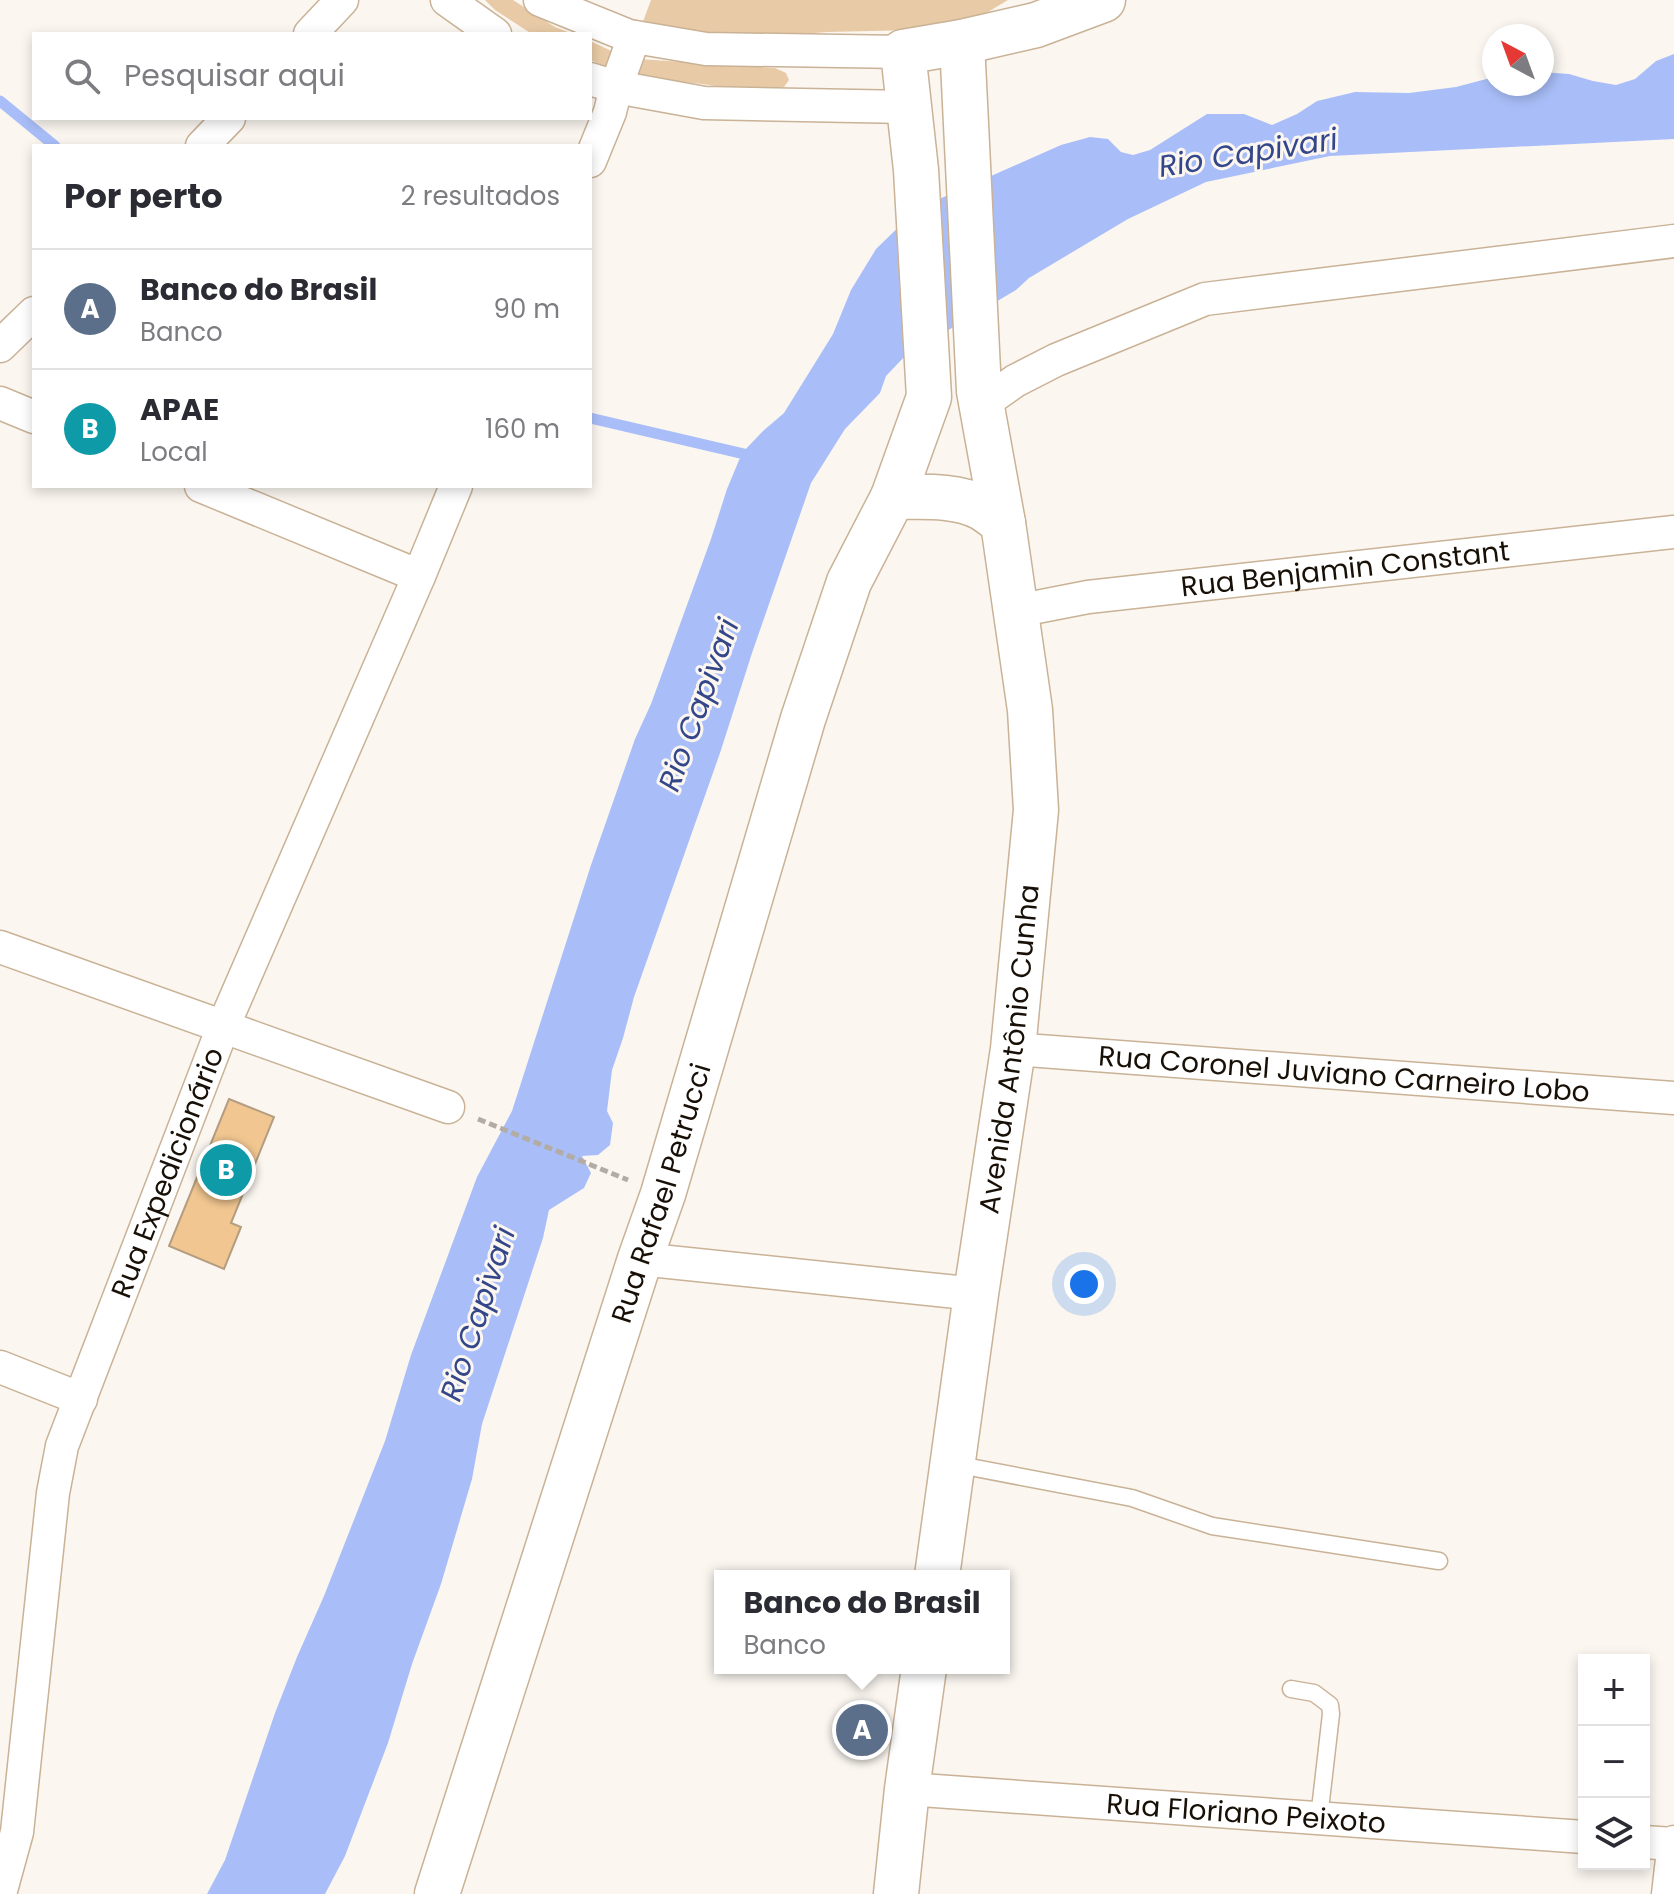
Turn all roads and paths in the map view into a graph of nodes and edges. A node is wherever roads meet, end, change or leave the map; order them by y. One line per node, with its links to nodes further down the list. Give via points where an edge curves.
1 (342, 0): 6 (street)
2 (447, 0): 7 (street)
3 (540, 0): 8 (street)
4 (1103, 0): 5 (street)
5 (1036, 25): 9 (street); 12 (street)
6 (312, 32)
7 (492, 32)
8 (634, 37): 10 (street, via 706,49); 11 (street)
9 (962, 42): 10 (street); 12 (street, Avenida Antônio Cunha)
10 (903, 52): 13 (street)
11 (603, 83): 13 (street, via 704,103); 16 (street, via 610,112)
12 (964, 102): 13 (street); 20 (street, Avenida Antônio Cunha)
13 (908, 107): 25 (street, Rua Rafael Petrucci, via 929,397)
14 (227, 120): 15 (street)
15 (204, 144)
16 (592, 156)
17 (1674, 241): 20 (street, via 1205,299 1056,360)
18 (32, 315): 19 (street)
19 (0, 346)
20 (980, 398): 26 (street, Avenida Antônio Cunha)
21 (0, 403): 22 (street)
22 (32, 416)
23 (206, 488): 28 (street)
24 (455, 488): 28 (street, Rua Expedicionário)
25 (893, 497): 26 (street, via 959,501 981,507); 35 (street, Rua Rafael Petrucci, via 849,582 803,719)
26 (1003, 523): 29 (street, Avenida Antônio Cunha)
27 (1674, 532): 29 (street, Rua Benjamin Constant, via 1088,597)
28 (419, 576): 31 (street, Rua Expedicionário)
29 (1016, 611): 32 (street, Avenida Antônio Cunha, via 1030,710 1036,810)
30 (0, 947): 31 (street)
31 (223, 1027): 34 (street); 39 (street, Rua Expedicionário)
32 (1013, 1049): 33 (street, Rua Coronel Juviano Carneiro Lobo); 37 (street, Avenida Antônio Cunha)
33 (1674, 1098)
34 (448, 1107): 35 (path)
35 (663, 1194): 36 (street, Rua Rafael Petrucci)
36 (640, 1259): 37 (street); 52 (street, Rua Rafael Petrucci)
37 (976, 1294): 40 (street, Avenida Antônio Cunha)
38 (0, 1367): 39 (street)
39 (81, 1399): 47 (street, Rua Expedicionário, via 62,1446 53,1493)
40 (953, 1464): 41 (lane, via 1132,1498 1212,1526); 42 (street, Avenida Antônio Cunha)
41 (1439, 1561)
42 (938, 1570)
43 (923, 1674): 45 (street)
44 (1291, 1689): 46 (lane, via 1314,1693 1330,1705)
45 (907, 1789): 46 (street, Rua Floriano Peixoto); 53 (street)
46 (1319, 1818): 48 (street, Rua Floriano Peixoto)
47 (8, 1829): 51 (street, Rua Expedicionário)
48 (1578, 1837)
49 (1650, 1842): 50 (street)
50 (1674, 1843): 54 (street)
51 (0, 1894)
52 (437, 1894)
53 (896, 1894)
54 (1668, 1894)

